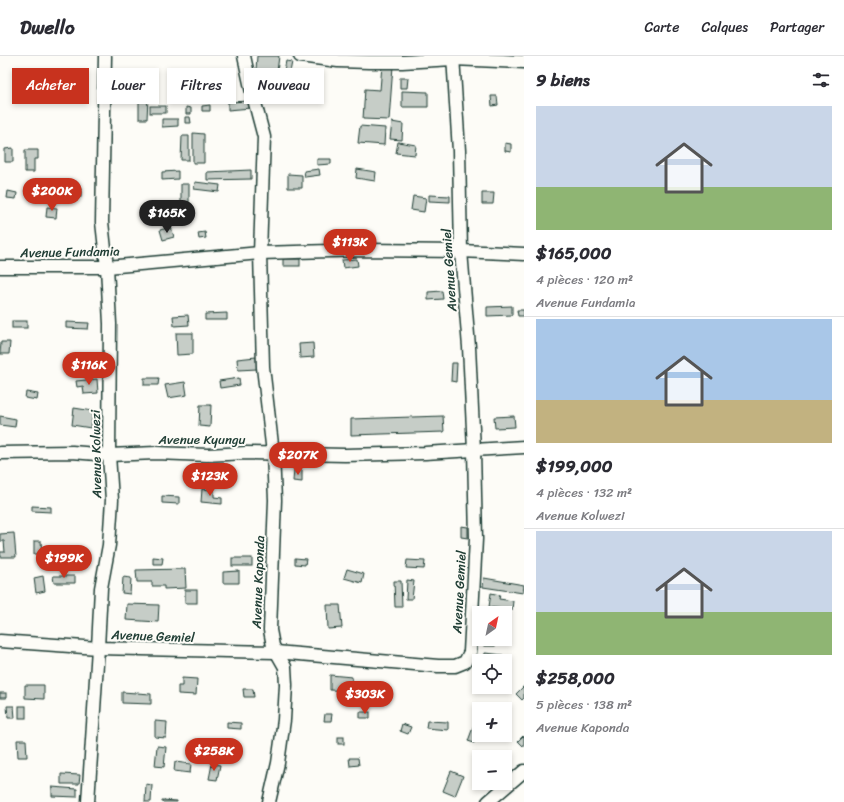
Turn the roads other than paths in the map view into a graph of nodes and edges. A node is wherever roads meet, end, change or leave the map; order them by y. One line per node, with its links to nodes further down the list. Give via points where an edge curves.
1 (105, 56): 10 (street, Avenue Kolwezi, via 102,222)
2 (244, 56): 7 (street, Avenue Kaponda, via 264,137)
3 (300, 56): 4 (street, via 370,62)
4 (453, 57): 5 (street); 6 (street, Avenue Gemiel, via 459,150)
5 (524, 62)
6 (460, 251): 7 (street, Avenue Fundamia); 8 (street, Avenue Fundamia); 12 (street, Avenue Gemiel, via 469,347)
7 (260, 253): 10 (street, Avenue Fundamia); 14 (street, Avenue Kaponda, via 263,367)
8 (524, 254)
9 (0, 267): 10 (street, Avenue Fundamia)
10 (107, 267): 15 (street, Avenue Kolwezi, via 110,324)
11 (524, 447): 12 (street, Avenue Kyungu)
12 (474, 450): 14 (street, Avenue Kyungu, via 353,455); 18 (street, Avenue Gemiel, via 476,539 470,652 465,662 455,666 438,666)
13 (0, 453): 15 (street, Avenue Kyungu, via 72,452)
14 (273, 453): 15 (street, Avenue Kyungu); 18 (street, Avenue Kaponda, via 275,500 270,630)
15 (109, 455): 17 (street, Avenue Kolwezi, via 112,500 109,545 101,588)
16 (0, 641): 17 (street, Avenue Gemiel)
17 (98, 648): 18 (street, Avenue Gemiel); 20 (street, Avenue Kolwezi)
18 (276, 652): 21 (street, Avenue Kaponda, via 285,667 286,685 278,763)
19 (524, 771): 22 (street)
20 (88, 802)
21 (269, 802)
22 (488, 802)

